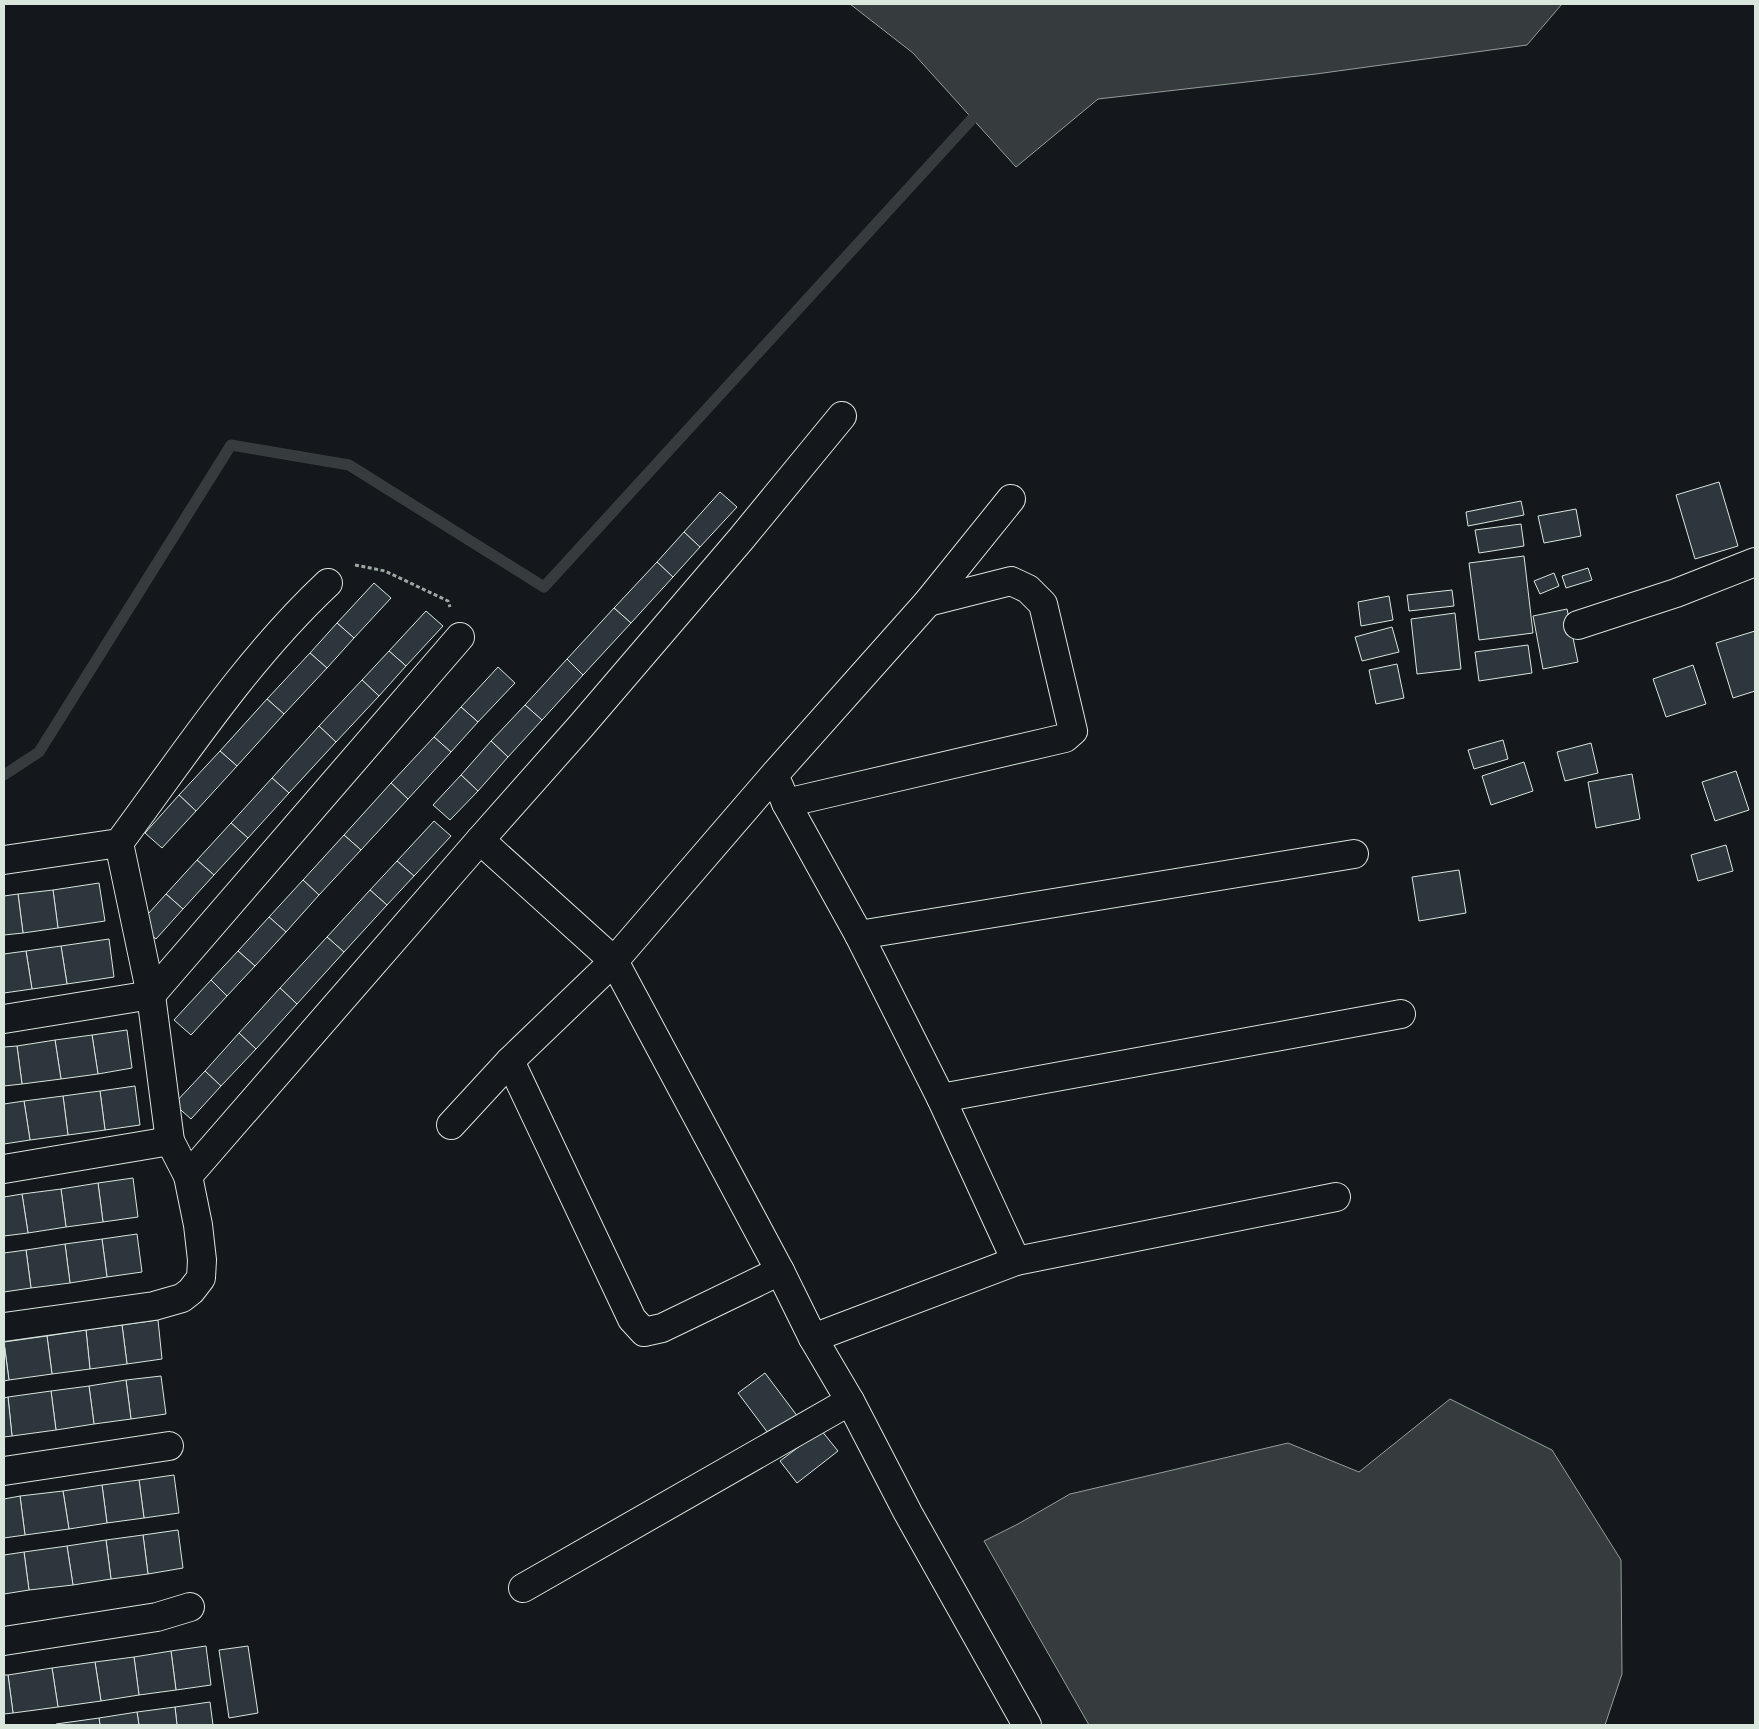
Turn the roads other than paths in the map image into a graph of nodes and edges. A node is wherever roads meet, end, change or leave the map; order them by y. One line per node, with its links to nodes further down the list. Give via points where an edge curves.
1 (842, 416): 10 (street, via 741,539)
2 (1011, 499): 5 (street)
3 (1755, 562): 6 (street, via 1676,593)
4 (328, 583): 11 (street, via 258,656)
5 (928, 602): 8 (street); 9 (street, via 1011,581 1028,589 1043,604 1073,731 1064,738)
6 (1578, 625)
7 (460, 637): 16 (street)
8 (775, 774): 9 (street); 15 (street)
9 (786, 803): 14 (street)
10 (480, 840): 15 (street); 24 (street)
11 (119, 843): 13 (street); 16 (street)
12 (1354, 854): 14 (street)
13 (4, 860)
14 (858, 935): 20 (street)
15 (614, 962): 19 (street); 27 (street)
16 (150, 996): 18 (street); 22 (street)
17 (1401, 1014): 20 (street)
18 (4, 1019)
19 (510, 1061): 21 (street); 27 (street, via 632,1319 644,1332 662,1328)
20 (941, 1098): 26 (street)
21 (451, 1125)
22 (170, 1141): 23 (street); 24 (street)
23 (4, 1169)
24 (188, 1176): 28 (street, via 202,1260 201,1278 192,1291 182,1298 154,1306)
25 (1336, 1197): 26 (street)
26 (1016, 1261): 29 (street)
27 (780, 1271): 29 (street)
28 (4, 1327)
29 (812, 1338): 30 (street)
30 (850, 1401): 33 (street); 36 (street, via 908,1513)
31 (170, 1446): 32 (street)
32 (4, 1471)
33 (523, 1588)
34 (190, 1606): 35 (street, via 157,1617)
35 (4, 1641)
36 (1027, 1725)

